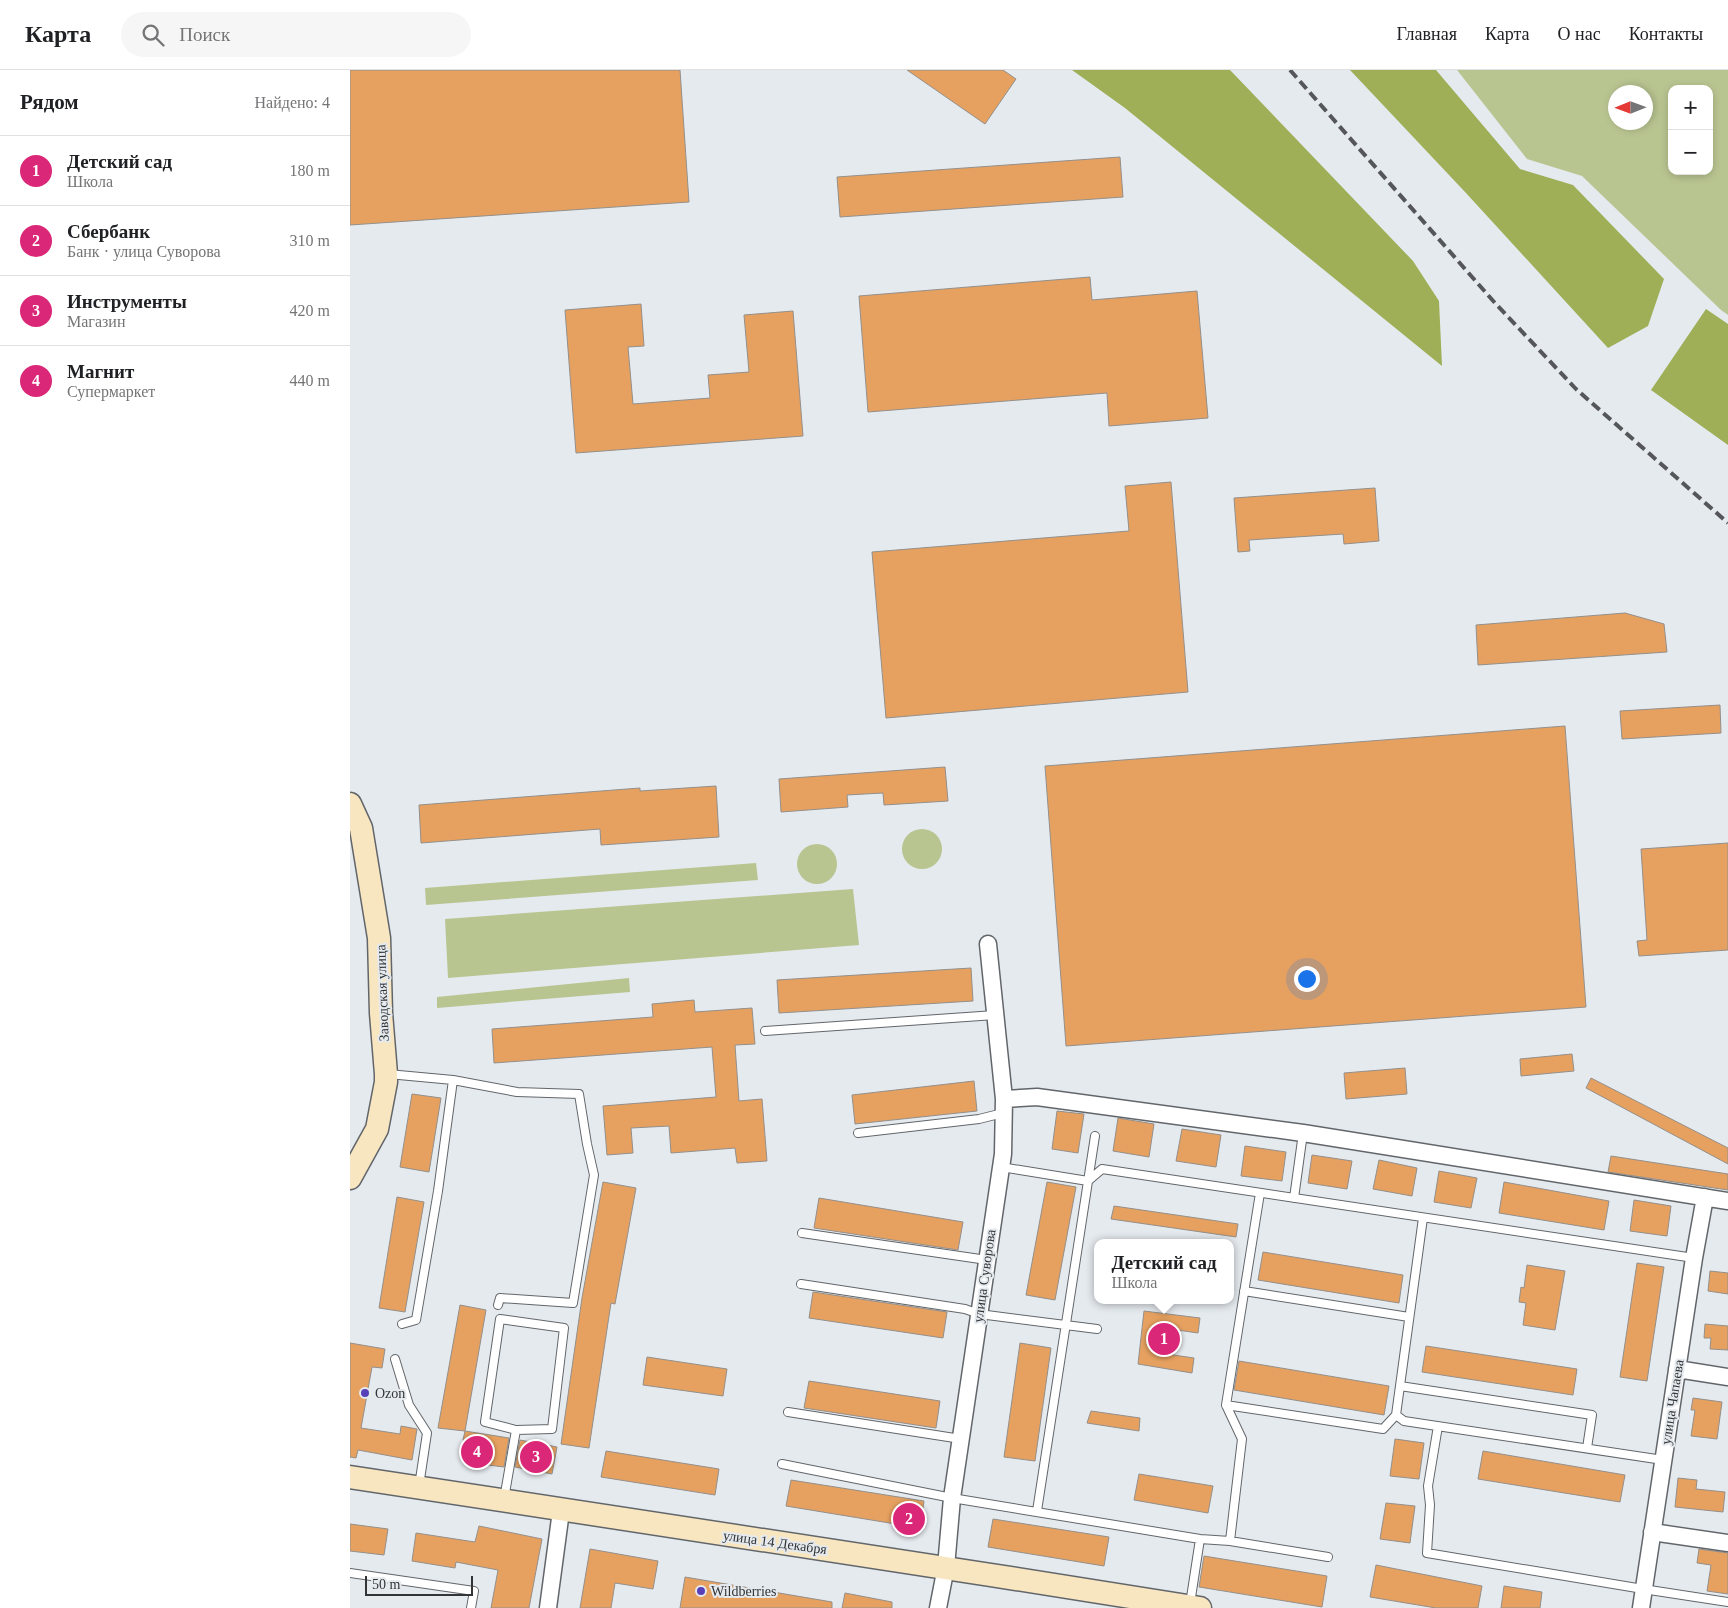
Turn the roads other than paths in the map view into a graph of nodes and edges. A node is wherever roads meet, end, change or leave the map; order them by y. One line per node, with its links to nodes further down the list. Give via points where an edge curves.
1 (350, 804): 5 (main road, Заводская улица, via 361,828 380,938)
2 (988, 944): 3 (street, улица Суворова)
3 (995, 1015): 4 (lane); 7 (street, улица Суворова)
4 (765, 1031)
5 (386, 1074): 6 (lane); 12 (main road, Заводская улица, via 377,1129)
6 (453, 1080): 24 (lane, via 517,1092 579,1094 594,1175 574,1303 500,1298); 27 (lane, via 416,1320)
7 (1004, 1106): 8 (lane, via 979,1119); 9 (street, via 1037,1097); 11 (street, улица Суворова)
8 (858, 1133)
9 (1303, 1133): 15 (street); 16 (lane)
10 (1095, 1136): 13 (lane)
11 (1001, 1167): 13 (lane); 21 (street, улица Суворова)
12 (350, 1178)
13 (1088, 1181): 14 (lane, via 1102,1169); 28 (lane)
14 (1260, 1193): 16 (lane); 23 (lane)
15 (1705, 1197): 17 (street); 20 (street, улица Чапаева)
16 (1294, 1198): 18 (lane)
17 (1728, 1201)
18 (1423, 1218): 20 (lane); 26 (lane)
19 (802, 1233): 21 (lane)
20 (1694, 1258): 31 (street, улица Чапаева)
21 (987, 1260): 25 (street, улица Суворова)
22 (801, 1284): 25 (lane, via 965,1308)
23 (1244, 1291): 26 (lane); 34 (lane)
24 (498, 1305)
25 (979, 1314): 28 (lane); 39 (street, улица Суворова)
26 (1409, 1317): 33 (lane)
27 (402, 1324)
28 (1065, 1326): 29 (lane); 48 (lane)
29 (1096, 1329)
30 (396, 1359): 44 (lane, via 409,1405 428,1433)
31 (1677, 1369): 32 (street); 41 (street, улица Чапаева)
32 (1728, 1377)
33 (1400, 1386): 36 (lane); 40 (lane, via 1592,1415)
34 (1226, 1405): 36 (lane, via 1383,1429); 51 (lane, via 1242,1439)
35 (788, 1412): 39 (lane)
36 (1396, 1415): 37 (lane, via 1404,1421)
37 (1438, 1426): 40 (lane); 56 (lane, via 1428,1486 1427,1553)
38 (516, 1430): 38 (lane, via 485,1422 500,1319 564,1328 552,1430); 46 (lane)
39 (961, 1439): 45 (street, улица Суворова)
40 (1587, 1448): 41 (lane)
41 (1663, 1460): 49 (street, улица Чапаева)
42 (782, 1464): 45 (lane)
43 (350, 1477): 44 (main road, улица 14 Декабря)
44 (419, 1488): 46 (main road, улица 14 Декабря)
45 (952, 1498): 48 (lane); 54 (street, улица Суворова)
46 (503, 1501): 47 (main road, улица 14 Декабря)
47 (561, 1510): 54 (main road, улица 14 Декабря); 60 (street)
48 (1037, 1511): 50 (lane)
49 (1652, 1532): 52 (street); 56 (street, улица Чапаева)
50 (1200, 1539): 51 (lane); 58 (lane)
51 (1230, 1541): 53 (lane)
52 (1728, 1543)
53 (1328, 1557)
54 (946, 1567): 58 (main road, улица 14 Декабря); 61 (street, улица Суворова)
55 (350, 1573): 59 (lane, via 474,1591)
56 (1643, 1589): 57 (lane); 62 (street, улица Чапаева)
57 (1728, 1602)
58 (1193, 1607)
59 (471, 1608)
60 (548, 1608)
61 (938, 1608)
62 (1641, 1608)

